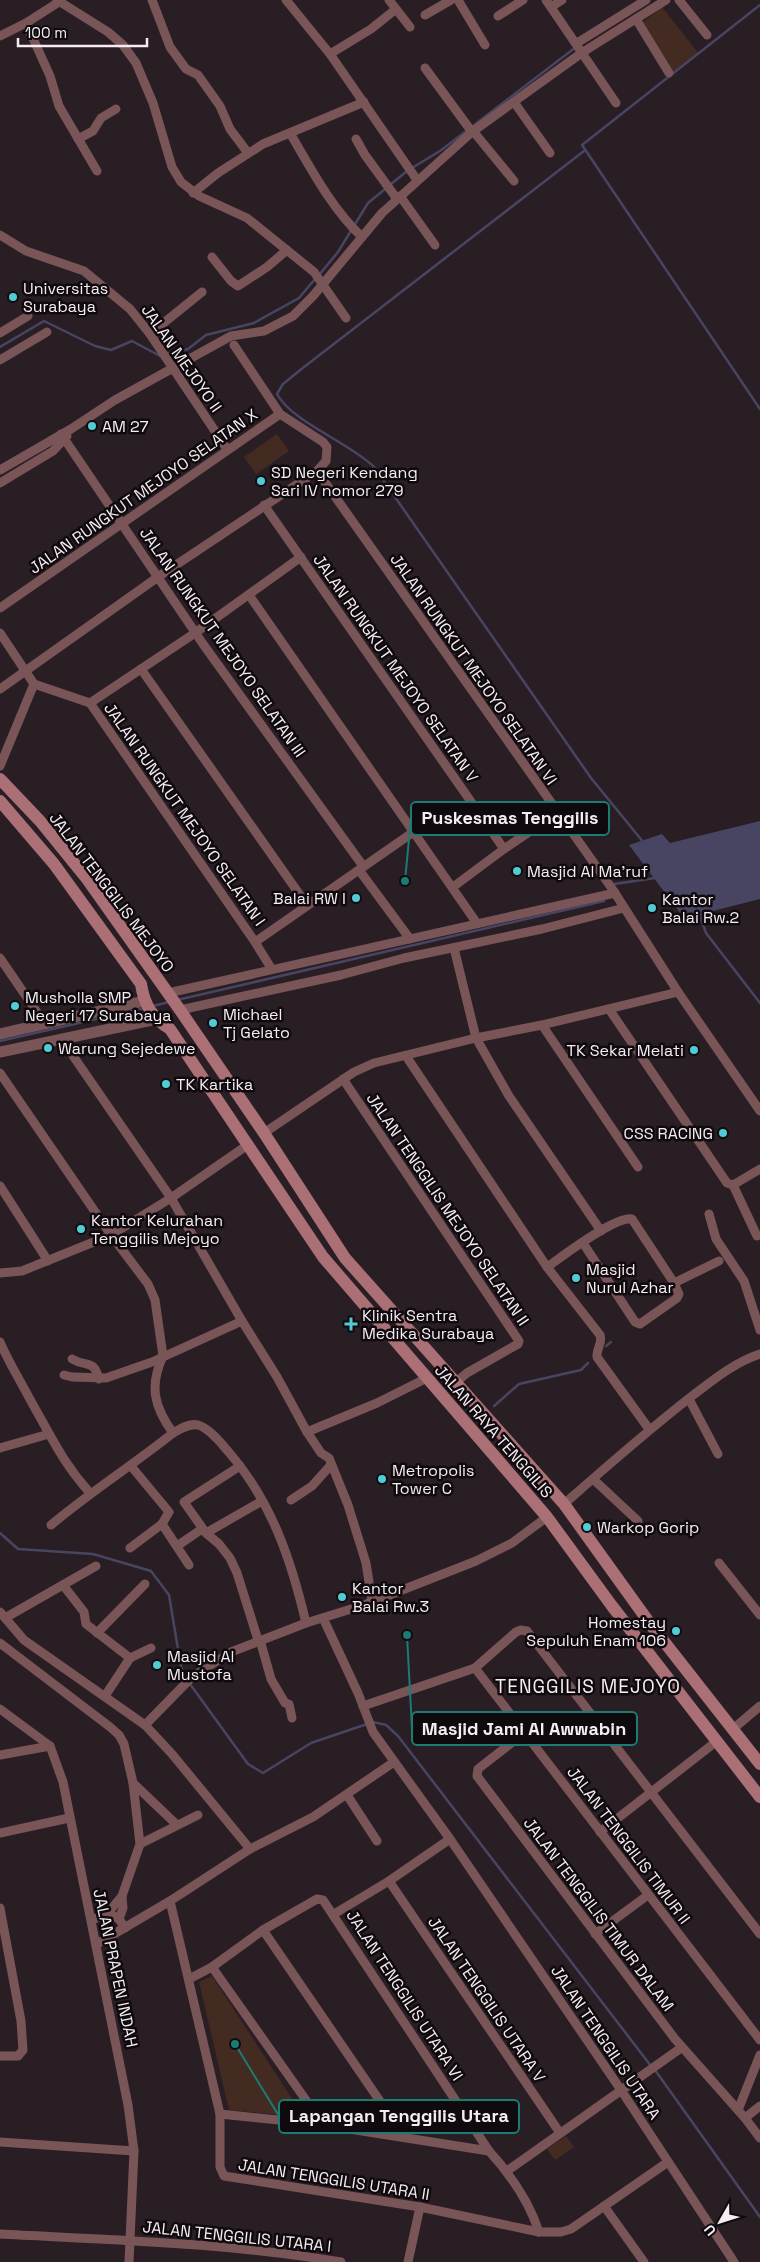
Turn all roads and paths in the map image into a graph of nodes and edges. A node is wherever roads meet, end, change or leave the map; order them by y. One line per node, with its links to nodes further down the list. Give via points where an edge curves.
1 (152, 0): 34 (street, via 170,47 186,69 198,75)
2 (286, 0): 23 (street)
3 (389, 0): 13 (street)
4 (451, 0): 14 (street)
5 (458, 0): 21 (street)
6 (523, 0): 15 (street)
7 (562, 0): 12 (street)
8 (646, 0): 22 (street)
9 (666, 0): 16 (street)
10 (679, 0): 19 (street)
11 (58, 1): 17 (street); 39 (street, via 108,32 136,63 153,103 172,167)
12 (548, 3): 22 (street)
13 (396, 9): 18 (street); 23 (street)
14 (426, 15)
15 (498, 16)
16 (636, 19): 22 (street); 25 (street)
17 (26, 22): 20 (street); 32 (street, via 50,76 59,106)
18 (410, 27)
19 (707, 35)
20 (0, 36)
21 (486, 45)
22 (579, 47): 27 (street); 28 (street)
23 (330, 54): 26 (street)
24 (425, 68): 30 (street)
25 (669, 73)
26 (364, 102): 31 (street); 37 (street)
27 (514, 102): 30 (street); 35 (street)
28 (616, 103)
29 (116, 109): 32 (street, via 100,118 93,131)
30 (471, 130): 37 (street); 38 (street)
31 (290, 133): 34 (street); 42 (street, via 318,182)
32 (78, 139): 36 (street)
33 (356, 139): 40 (street)
34 (248, 153): 39 (street)
35 (550, 154)
36 (98, 171)
37 (417, 180): 40 (street)
38 (514, 180)
39 (193, 193): 44 (street, via 247,218)
40 (394, 193): 42 (street); 43 (street)
41 (0, 235): 52 (street, JALAN MEJOYO II, via 26,252 84,271 130,309)
42 (362, 237): 46 (street)
43 (435, 245)
44 (287, 250): 45 (street, via 238,286); 46 (street)
45 (212, 258)
46 (322, 281): 49 (street); 55 (street, via 304,307 280,324 264,331 231,336)
47 (202, 292): 52 (street)
48 (28, 316): 51 (street)
49 (346, 318)
50 (47, 332): 54 (street)
51 (0, 333)
52 (150, 334): 55 (street, JALAN MEJOYO II)
53 (234, 345): 56 (street)
54 (0, 360)
55 (172, 368): 57 (street, via 115,400); 58 (street, JALAN MEJOYO II)
56 (280, 414): 58 (street, JALAN RUNGKUT MEJOYO SELATAN X); 60 (street, JALAN RUNGKUT MEJOYO SELATAN X, via 325,444 326,461)
57 (63, 436): 59 (street); 61 (street, via 53,451); 63 (street, JALAN RUNGKUT MEJOYO SELATAN III)
58 (227, 449): 63 (street, JALAN RUNGKUT MEJOYO SELATAN X)
59 (0, 470)
60 (317, 471): 62 (street); 78 (street, JALAN RUNGKUT MEJOYO SELATAN VI)
61 (0, 483)
62 (264, 505): 64 (street, JALAN RUNGKUT MEJOYO SELATAN V); 65 (street)
63 (121, 523): 65 (street, JALAN RUNGKUT MEJOYO SELATAN III); 67 (street, JALAN RUNGKUT MEJOYO SELATAN X)
64 (301, 557): 66 (street); 80 (street, JALAN RUNGKUT MEJOYO SELATAN V)
65 (158, 577): 69 (street, JALAN RUNGKUT MEJOYO SELATAN III); 71 (street)
66 (249, 595): 69 (street); 79 (street)
67 (0, 608)
68 (0, 633): 71 (street)
69 (195, 633): 70 (street); 81 (street, JALAN RUNGKUT MEJOYO SELATAN III)
70 (141, 669): 74 (street); 86 (street)
71 (25, 670): 72 (street); 73 (street)
72 (34, 684): 74 (street, JALAN RUNGKUT MEJOYO SELATAN I); 75 (street)
73 (0, 689)
74 (90, 703): 90 (street, JALAN RUNGKUT MEJOYO SELATAN I)
75 (0, 766)
76 (0, 778): 82 (main road, JALAN TENGGILIS MEJOYO)
77 (0, 801): 84 (main road, JALAN TENGGILIS MEJOYO)
78 (557, 813): 80 (street); 85 (street, JALAN RUNGKUT MEJOYO SELATAN VI)
79 (412, 833): 81 (street); 83 (street)
80 (504, 849): 83 (street)
81 (361, 868): 86 (street); 89 (street, JALAN RUNGKUT MEJOYO SELATAN III)
82 (87, 879): 84 (main road); 97 (main road, JALAN TENGGILIS MEJOYO)
83 (453, 888): 88 (street)
84 (72, 889): 99 (main road, JALAN TENGGILIS MEJOYO, via 141,984)
85 (615, 893): 87 (street, JALAN RUNGKUT MEJOYO SELATAN VI); 88 (street)
86 (307, 906): 90 (street)
87 (624, 908): 92 (street, via 542,930); 96 (street, JALAN RUNGKUT MEJOYO SELATAN VI)
88 (476, 922): 89 (street)
89 (410, 939): 91 (street)
90 (255, 942): 95 (street, JALAN RUNGKUT MEJOYO SELATAN I)
91 (400, 943): 93 (street); 95 (street)
92 (454, 948): 93 (street); 104 (street)
93 (404, 956): 97 (street, via 341,975)
94 (0, 958): 100 (street)
95 (271, 968): 97 (street)
96 (678, 992): 98 (street); 111 (street, JALAN RUNGKUT MEJOYO SELATAN VI)
97 (174, 1000): 107 (main road, JALAN RAYA TENGGILIS)
98 (608, 1009): 101 (street); 116 (street, via 695,1138 727,1183)
99 (150, 1010): 100 (street); 103 (street); 108 (main road, JALAN RAYA TENGGILIS, via 170,1029)
100 (45, 1024): 102 (street)
101 (542, 1026): 104 (street); 114 (street)
102 (0, 1034)
103 (63, 1038): 105 (street); 118 (street)
104 (476, 1038): 106 (street); 122 (street, via 510,1096)
105 (0, 1052)
106 (406, 1056): 110 (street, via 374,1062); 128 (street)
107 (216, 1063): 108 (main road); 112 (main road, JALAN RAYA TENGGILIS)
108 (200, 1072): 113 (main road, JALAN RAYA TENGGILIS)
109 (0, 1074): 123 (street)
110 (343, 1079): 112 (street); 141 (street, JALAN TENGGILIS MEJOYO SELATAN II, via 519,1341)
111 (760, 1111)
112 (264, 1133): 119 (main road, JALAN RAYA TENGGILIS)
113 (249, 1144): 118 (street); 120 (main road, JALAN RAYA TENGGILIS)
114 (638, 1167)
115 (760, 1169): 116 (street)
116 (733, 1185): 124 (street)
117 (0, 1186): 126 (street)
118 (171, 1198): 123 (street); 131 (street)
119 (308, 1200): 120 (main road); 141 (main road, JALAN RAYA TENGGILIS, via 345,1258)
120 (292, 1210): 139 (main road, JALAN RAYA TENGGILIS, via 330,1266)
121 (709, 1214): 132 (street, via 716,1240 744,1281)
122 (601, 1231): 125 (street); 130 (street, via 627,1218 632,1219)
123 (111, 1235): 126 (street); 136 (street, via 152,1292)
124 (757, 1236)
125 (583, 1242): 128 (street); 130 (street, via 635,1322 640,1324 677,1298 679,1294)
126 (48, 1261): 129 (street, via 22,1271)
127 (720, 1261): 130 (street)
128 (547, 1267): 143 (street, via 601,1338 598,1357)
129 (0, 1273)
130 (674, 1283)
131 (242, 1321): 136 (street); 144 (street)
132 (760, 1330)
133 (0, 1342): 134 (street)
134 (3, 1354): 146 (street)
135 (760, 1354): 142 (street, via 728,1370)
136 (163, 1356): 140 (street); 145 (street, via 156,1371 154,1389 158,1407)
137 (72, 1359): 140 (street, via 92,1365)
138 (64, 1375): 140 (street)
139 (427, 1378): 144 (street); 157 (main road, JALAN RAYA TENGGILIS)
140 (99, 1379)
141 (456, 1382): 156 (main road, JALAN RAYA TENGGILIS)
142 (689, 1399): 143 (street); 148 (street)
143 (649, 1429): 152 (street)
144 (307, 1432): 151 (street, via 328,1457)
145 (173, 1433): 149 (street); 150 (street, via 188,1425 203,1427)
146 (49, 1434): 147 (street); 153 (street, via 71,1472)
147 (0, 1448)
148 (718, 1454)
149 (131, 1466): 153 (street); 159 (street, via 170,1512)
150 (240, 1466): 154 (street); 161 (street, via 184,1502)
151 (330, 1466): 155 (street, via 312,1486); 169 (street, via 348,1505 366,1563)
152 (593, 1479): 156 (street); 158 (street)
153 (90, 1493): 160 (street)
154 (262, 1500): 161 (street); 173 (street, via 286,1547)
155 (291, 1500)
156 (564, 1504): 174 (main road, JALAN RAYA TENGGILIS)
157 (547, 1517): 169 (street, via 512,1543 476,1561); 176 (main road, JALAN RAYA TENGGILIS)
158 (638, 1521)
159 (162, 1524): 162 (street); 163 (street)
160 (51, 1525)
161 (204, 1531): 162 (street); 177 (street, via 225,1550 237,1572)
162 (177, 1546): 165 (street)
163 (130, 1548)
164 (719, 1563): 171 (street)
165 (189, 1565)
166 (96, 1566): 167 (street)
167 (63, 1584): 170 (street); 175 (street, via 84,1612 86,1624)
168 (145, 1584): 175 (street)
169 (372, 1601): 172 (street)
170 (2, 1615): 182 (street, via 24,1640)
171 (760, 1615)
172 (324, 1618): 173 (street); 183 (street, JALAN TENGGILIS UTARA)
173 (306, 1623): 177 (street)
174 (651, 1625): 176 (main road); 188 (main road, JALAN RAYA TENGGILIS)
175 (97, 1633): 180 (street)
176 (635, 1636): 190 (main road, JALAN RAYA TENGGILIS)
177 (259, 1640): 186 (street, via 271,1679 285,1704 289,1704); 187 (street, via 231,1652 192,1677)
178 (0, 1643): 195 (street, via 119,1735)
179 (151, 1648): 180 (street)
180 (130, 1658): 182 (street)
181 (475, 1668): 183 (street); 189 (street, JALAN TENGGILIS TIMUR II); 196 (street, via 516,1632 527,1631)
182 (105, 1696): 187 (street)
183 (363, 1706): 193 (street, JALAN TENGGILIS UTARA, via 371,1728)
184 (760, 1706): 188 (street)
185 (0, 1709): 191 (street)
186 (292, 1718)
187 (145, 1725): 207 (street)
188 (733, 1729): 194 (main road, JALAN RAYA TENGGILIS)
189 (524, 1732): 202 (street, JALAN TENGGILIS TIMUR II); 219 (street, JALAN TENGGILIS TIMUR DALAM, via 478,1769 477,1776)
190 (717, 1741): 196 (street); 198 (main road, JALAN RAYA TENGGILIS)
191 (50, 1746): 192 (street); 200 (street, JALAN PRAPEN INDAH, via 63,1782)
192 (0, 1755)
193 (394, 1762): 197 (street); 204 (street, JALAN TENGGILIS UTARA)
194 (760, 1764)
195 (133, 1783): 201 (street); 206 (street)
196 (651, 1792): 202 (street); 220 (street)
197 (346, 1795): 205 (street); 207 (street, via 299,1825)
198 (760, 1797)
199 (198, 1815): 201 (street)
200 (69, 1818): 203 (street); 216 (street, JALAN PRAPEN INDAH)
201 (177, 1825): 206 (street)
202 (600, 1832): 209 (street, JALAN TENGGILIS TIMUR II)
203 (0, 1833)
204 (450, 1839): 208 (street); 228 (street, JALAN TENGGILIS UTARA)
205 (377, 1841)
206 (140, 1844): 210 (street)
207 (250, 1850): 211 (street)
208 (389, 1881): 214 (street); 234 (street, JALAN TENGGILIS UTARA V)
209 (648, 1895): 219 (street); 224 (street, JALAN TENGGILIS TIMUR II)
210 (122, 1896): 213 (street); 215 (street, via 123,1908)
211 (170, 1902): 217 (street); 223 (street, JALAN TENGGILIS UTARA II)
212 (0, 1909): 227 (street, via 21,2021 23,2050 18,2056)
213 (108, 1914): 215 (street); 216 (street)
214 (334, 1914): 218 (street, JALAN TENGGILIS UTARA VI, via 321,1898); 239 (street, JALAN TENGGILIS UTARA VI)
215 (119, 1919): 217 (street)
216 (92, 1920): 221 (street, JALAN PRAPEN INDAH)
217 (125, 1928): 221 (street)
218 (263, 1930): 222 (street); 235 (street, via 386,2110)
219 (595, 1934): 225 (street, JALAN TENGGILIS TIMUR DALAM)
220 (760, 1934)
221 (97, 1944): 238 (street, JALAN PRAPEN INDAH)
222 (212, 1967): 223 (street); 233 (street, via 308,2103)
223 (189, 1979): 231 (street, JALAN TENGGILIS UTARA II)
224 (760, 2040)
225 (681, 2048): 228 (street); 230 (street, JALAN TENGGILIS TIMUR DALAM)
226 (760, 2055): 230 (street)
227 (0, 2056)
228 (621, 2090): 234 (street); 240 (street, JALAN TENGGILIS UTARA)
229 (760, 2106): 232 (street)
230 (738, 2110): 232 (street, JALAN TENGGILIS TIMUR DALAM)
231 (220, 2114): 233 (street); 243 (street, JALAN TENGGILIS UTARA II, via 220,2167 228,2178)
232 (745, 2118): 236 (street, JALAN TENGGILIS TIMUR DALAM)
233 (318, 2124): 235 (street)
234 (560, 2133): 241 (street)
235 (396, 2135): 239 (street)
236 (760, 2138)
237 (0, 2142): 238 (street)
238 (134, 2151): 246 (street, JALAN PRAPEN INDAH)
239 (489, 2151): 241 (street, JALAN TENGGILIS UTARA VI)
240 (668, 2162): 242 (street, JALAN TENGGILIS UTARA II); 251 (street, JALAN TENGGILIS UTARA)
241 (507, 2171): 244 (street, JALAN TENGGILIS UTARA VI, via 534,2216)
242 (604, 2206): 244 (street, JALAN TENGGILIS UTARA II, via 571,2229); 250 (street)
243 (420, 2207): 244 (street, JALAN TENGGILIS UTARA II); 249 (street)
244 (539, 2232)
245 (0, 2234): 246 (street, JALAN TENGGILIS UTARA I)
246 (130, 2241): 247 (street, JALAN PRAPEN INDAH); 248 (street, JALAN TENGGILIS UTARA I, via 201,2244)
247 (129, 2262)
248 (341, 2262)
249 (408, 2262)
250 (644, 2262)
251 (734, 2262)

